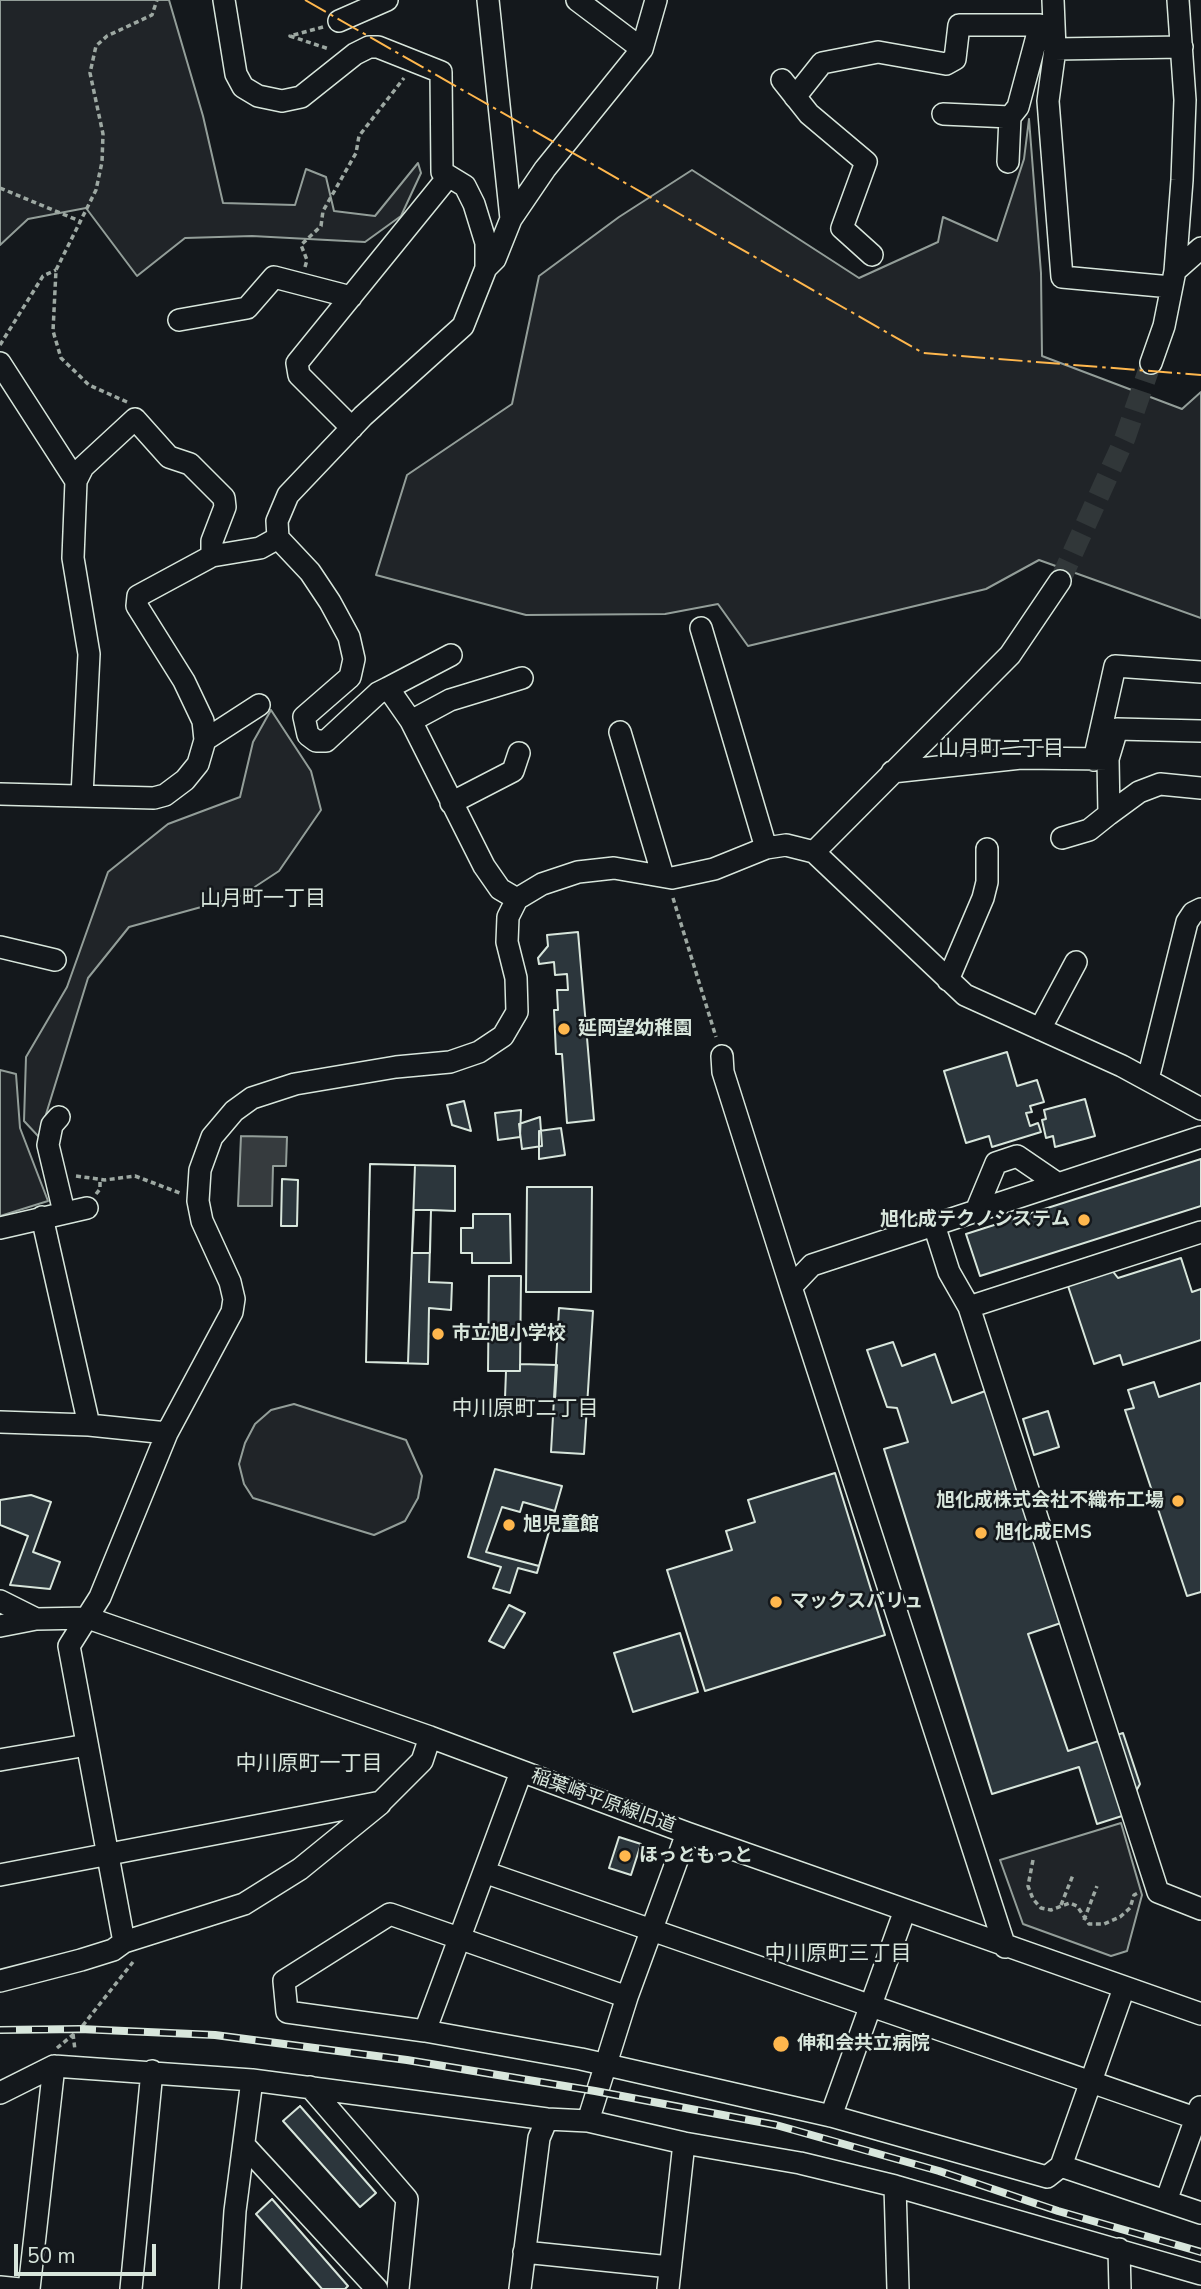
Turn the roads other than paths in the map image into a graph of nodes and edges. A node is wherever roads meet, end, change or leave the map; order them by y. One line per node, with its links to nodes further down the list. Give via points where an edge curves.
1 (224, 0): 18 (street, via 236,74 243,87 258,96 282,101 301,96 369,47 441,72 442,172)
2 (387, 0): 9 (street)
3 (488, 0): 19 (street)
4 (577, 0): 13 (street)
5 (656, 0): 13 (street)
6 (1041, 0): 10 (street)
7 (1053, 0): 12 (street)
8 (1178, 0): 11 (street)
9 (339, 21)
10 (1040, 25): 14 (street, via 1038,95); 16 (street, via 1018,107); 21 (street, via 959,25 954,59 946,64 878,52 822,64 788,88 809,114 866,162 842,228)
11 (1182, 47): 12 (street); 23 (street, via 1185,100)
12 (1055, 48): 14 (street)
13 (642, 49): 19 (street, via 545,169)
14 (1048, 102): 23 (street, via 1062,277)
15 (943, 114): 16 (street)
16 (1010, 117): 17 (street)
17 (1008, 162)
18 (448, 177): 22 (street, via 465,186 474,204 486,243); 24 (street)
19 (511, 219): 22 (street)
20 (1201, 248): 23 (street)
21 (872, 255)
22 (486, 268): 28 (street, via 463,326)
23 (1173, 279): 27 (street)
24 (351, 297): 25 (street, via 274,277 247,308); 28 (street, via 297,363 299,375)
25 (178, 320)
26 (0, 363): 29 (street)
27 (1151, 363)
28 (352, 428): 30 (street, via 288,495 276,521)
29 (76, 481): 31 (street, via 83,467 135,419 169,457 190,464 224,498); 48 (street, via 74,558 89,654)
30 (278, 538): 31 (street, via 260,548); 37 (street, via 330,602 349,638 354,659 350,677 304,717 308,735 326,741)
31 (212, 556): 42 (street, via 138,596 137,606 196,704)
32 (1060, 582): 45 (street, via 1010,655)
33 (701, 628): 52 (street)
34 (451, 655): 37 (street)
35 (1201, 672): 44 (street, via 1115,666)
36 (522, 678): 39 (street, via 450,700)
37 (388, 688): 39 (street)
38 (259, 705): 42 (street)
39 (411, 721): 49 (street)
40 (620, 732): 55 (street)
41 (1201, 732): 44 (street, via 1117,729)
42 (205, 740): 48 (street, via 198,764 165,795)
43 (519, 753): 49 (street, via 513,771)
44 (1101, 759): 45 (street, via 1021,758); 50 (street)
45 (892, 772): 54 (street)
46 (1201, 788): 50 (street, via 1160,784 1139,792)
47 (0, 794): 48 (street)
48 (82, 796)
49 (451, 803): 56 (street, via 484,866 500,889)
50 (1109, 814): 51 (street, via 1089,830)
51 (1062, 838)
52 (766, 848): 54 (street, via 786,845); 55 (street, via 714,869)
53 (987, 849): 62 (street, via 983,898)
54 (814, 852): 62 (street)
55 (665, 876): 56 (street, via 614,868 578,872 542,884)
56 (517, 899): 81 (street, via 508,917 507,942 516,978 517,1012 503,1036 479,1052 450,1062 295,1084 252,1098 212,1137 200,1170 198,1201 234,1299 232,1312)
57 (1201, 909): 65 (street, via 1187,922)
58 (4, 947): 59 (street); 61 (street)
59 (55, 960)
60 (1076, 962): 63 (street)
61 (28, 968)
62 (948, 980): 63 (street, via 965,995)
63 (1040, 1029): 65 (street)
64 (722, 1056): 77 (street, via 723,1072)
65 (1148, 1079): 66 (street)
66 (1201, 1109)
67 (59, 1117): 72 (street, via 52,1125 48,1145)
68 (1201, 1137): 69 (street)
69 (1058, 1184): 71 (street); 71 (street, via 1017,1156 996,1163)
70 (87, 1208): 72 (street)
71 (976, 1211): 74 (street)
72 (64, 1212): 73 (street)
73 (42, 1217): 75 (street); 80 (street)
74 (934, 1225): 77 (street, via 813,1265); 78 (street, via 949,1272)
75 (0, 1228)
76 (1201, 1232): 78 (street)
77 (791, 1287): 99 (street)
78 (969, 1307): 95 (street, via 1158,1892)
79 (0, 1422): 80 (street)
80 (89, 1425): 81 (street)
81 (167, 1433): 83 (street)
82 (0, 1601): 84 (street)
83 (88, 1618): 84 (street, 稲葉崎平原線旧道); 86 (street, 稲葉崎平原線旧道); 87 (street, via 69,1646)
84 (36, 1619): 85 (street, 稲葉崎平原線旧道)
85 (0, 1626)
86 (430, 1737): 89 (street, 稲葉崎平原線旧道); 90 (street, via 422,1762)
87 (87, 1745): 88 (street); 92 (street)
88 (0, 1760)
89 (522, 1772): 91 (street, 稲葉崎平原線旧道); 93 (street)
90 (381, 1802): 92 (street); 100 (street, via 300,1869 244,1904)
91 (687, 1833): 96 (street, 稲葉崎平原線旧道); 97 (street)
92 (107, 1855): 94 (street); 100 (street)
93 (484, 1872): 97 (street); 98 (street)
94 (0, 1875)
95 (1201, 1909)
96 (905, 1910): 99 (street, 稲葉崎平原線旧道); 104 (street)
97 (650, 1931): 103 (street); 104 (street)
98 (458, 1938): 103 (street); 106 (street); 106 (street, via 390,1914 284,1981 287,2012)
99 (1006, 1947): 102 (street, 稲葉崎平原線旧道)
100 (129, 1951): 101 (street, via 113,1950)
101 (0, 1981)
102 (1124, 1988): 105 (street, 稲葉崎平原線旧道); 111 (street)
103 (627, 1997): 108 (street)
104 (870, 2007): 111 (street); 115 (street)
105 (1201, 2014)
106 (425, 2031): 108 (street)
107 (55, 2058): 109 (street); 113 (street); 130 (street)
108 (604, 2065): 115 (street); 117 (street)
109 (152, 2071): 110 (street); 131 (street)
110 (252, 2080): 112 (street); 119 (street)
111 (1091, 2083): 114 (street); 120 (street)
112 (310, 2087): 116 (street); 134 (street, via 407,2199)
113 (0, 2093)
114 (1200, 2114): 122 (street)
115 (831, 2116): 120 (street, via 1047,2177)
116 (547, 2119): 117 (street); 125 (street, via 539,2138)
117 (588, 2121): 118 (street)
118 (684, 2143): 121 (street, via 800,2163); 126 (street)
119 (244, 2145): 132 (street); 133 (street)
120 (1061, 2166): 122 (street)
121 (895, 2186): 124 (street); 137 (street)
122 (1166, 2201): 123 (street)
123 (1201, 2213)
124 (1119, 2249): 127 (street); 138 (street)
125 (524, 2252): 126 (street); 135 (street)
126 (670, 2267): 136 (street)
127 (1201, 2274)
128 (0, 2287): 129 (street)
129 (20, 2289)
130 (29, 2289)
131 (131, 2289)
132 (230, 2289)
133 (377, 2289)
134 (398, 2289)
135 (520, 2289)
136 (668, 2289)
137 (898, 2289)
138 (1121, 2289)

